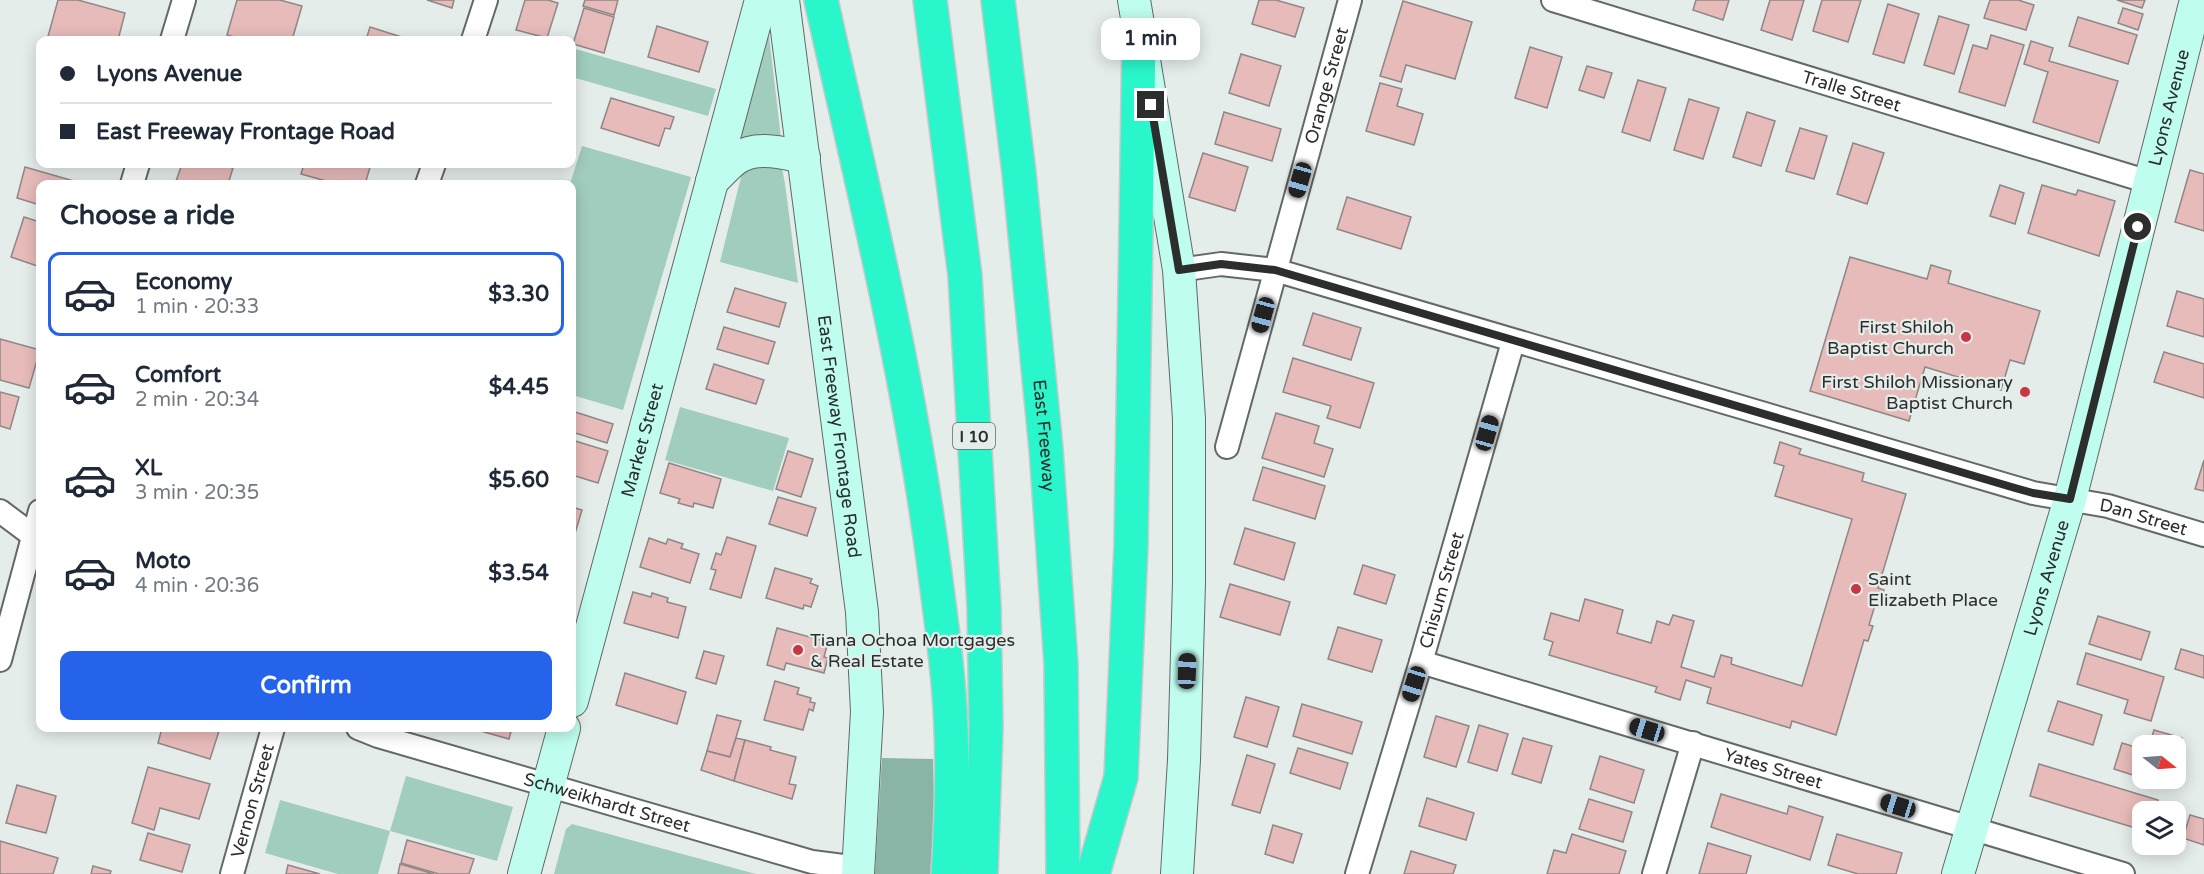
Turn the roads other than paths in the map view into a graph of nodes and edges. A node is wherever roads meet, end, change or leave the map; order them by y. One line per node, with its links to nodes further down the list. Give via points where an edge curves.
1 (184, 0): 13 (street)
2 (486, 0): 14 (street)
3 (761, 0): 16 (street, Market Street)
4 (783, 0): 15 (street, East Freeway Frontage Road)
5 (821, 0): 40 (highway, via 890,312 923,483 951,728)
6 (930, 0): 41 (highway, I 10, via 966,288 984,606 986,728)
7 (999, 0): 42 (highway, East Freeway, via 1046,450 1061,664)
8 (1134, 0): 12 (street)
9 (1350, 0): 19 (street, Orange Street)
10 (1552, 0): 17 (street, Tralle Street)
11 (2196, 0): 17 (street, Lyons Avenue)
12 (1138, 35): 18 (street); 43 (highway, via 1131,546 1121,777)
13 (173, 36)
14 (474, 36)
15 (804, 157): 16 (street, via 773,151 747,154); 37 (street, East Freeway Frontage Road, via 862,612 867,712)
16 (712, 181): 29 (street, Market Street)
17 (2149, 182): 22 (street, Lyons Avenue)
18 (1179, 270): 19 (street, Dan Street, via 1221,264); 44 (street, via 1189,419 1189,582)
19 (1275, 270): 20 (street, Dan Street); 21 (street, Orange Street)
20 (1514, 342): 22 (street, Dan Street, via 2033,493); 28 (street, Chisum Street)
21 (1227, 447)
22 (2070, 499): 24 (street, Dan Street); 35 (street, Lyons Avenue)
23 (0, 511): 25 (street)
24 (2204, 534)
25 (36, 538)
26 (36, 542): 27 (street)
27 (0, 660)
28 (1421, 662): 33 (street, Yates Street); 45 (street, Chisum Street)
29 (576, 686)
30 (272, 732): 38 (street, Vernon Street)
31 (368, 732): 34 (street, Schweikhardt Street)
32 (563, 732): 34 (street)
33 (1693, 743): 35 (street, Yates Street); 46 (street)
34 (549, 785): 36 (street, Schweikhardt Street); 39 (street)
35 (1972, 828): 47 (street, Lyons Avenue); 48 (street, Yates Street)
36 (810, 868): 37 (street, Schweikhardt Street)
37 (859, 871)
38 (232, 874)
39 (524, 874)
40 (948, 874)
41 (981, 874)
42 (1063, 874)
43 (1093, 874)
44 (1177, 874)
45 (1357, 874)
46 (1654, 874)
47 (1958, 874)
48 (2123, 874)

